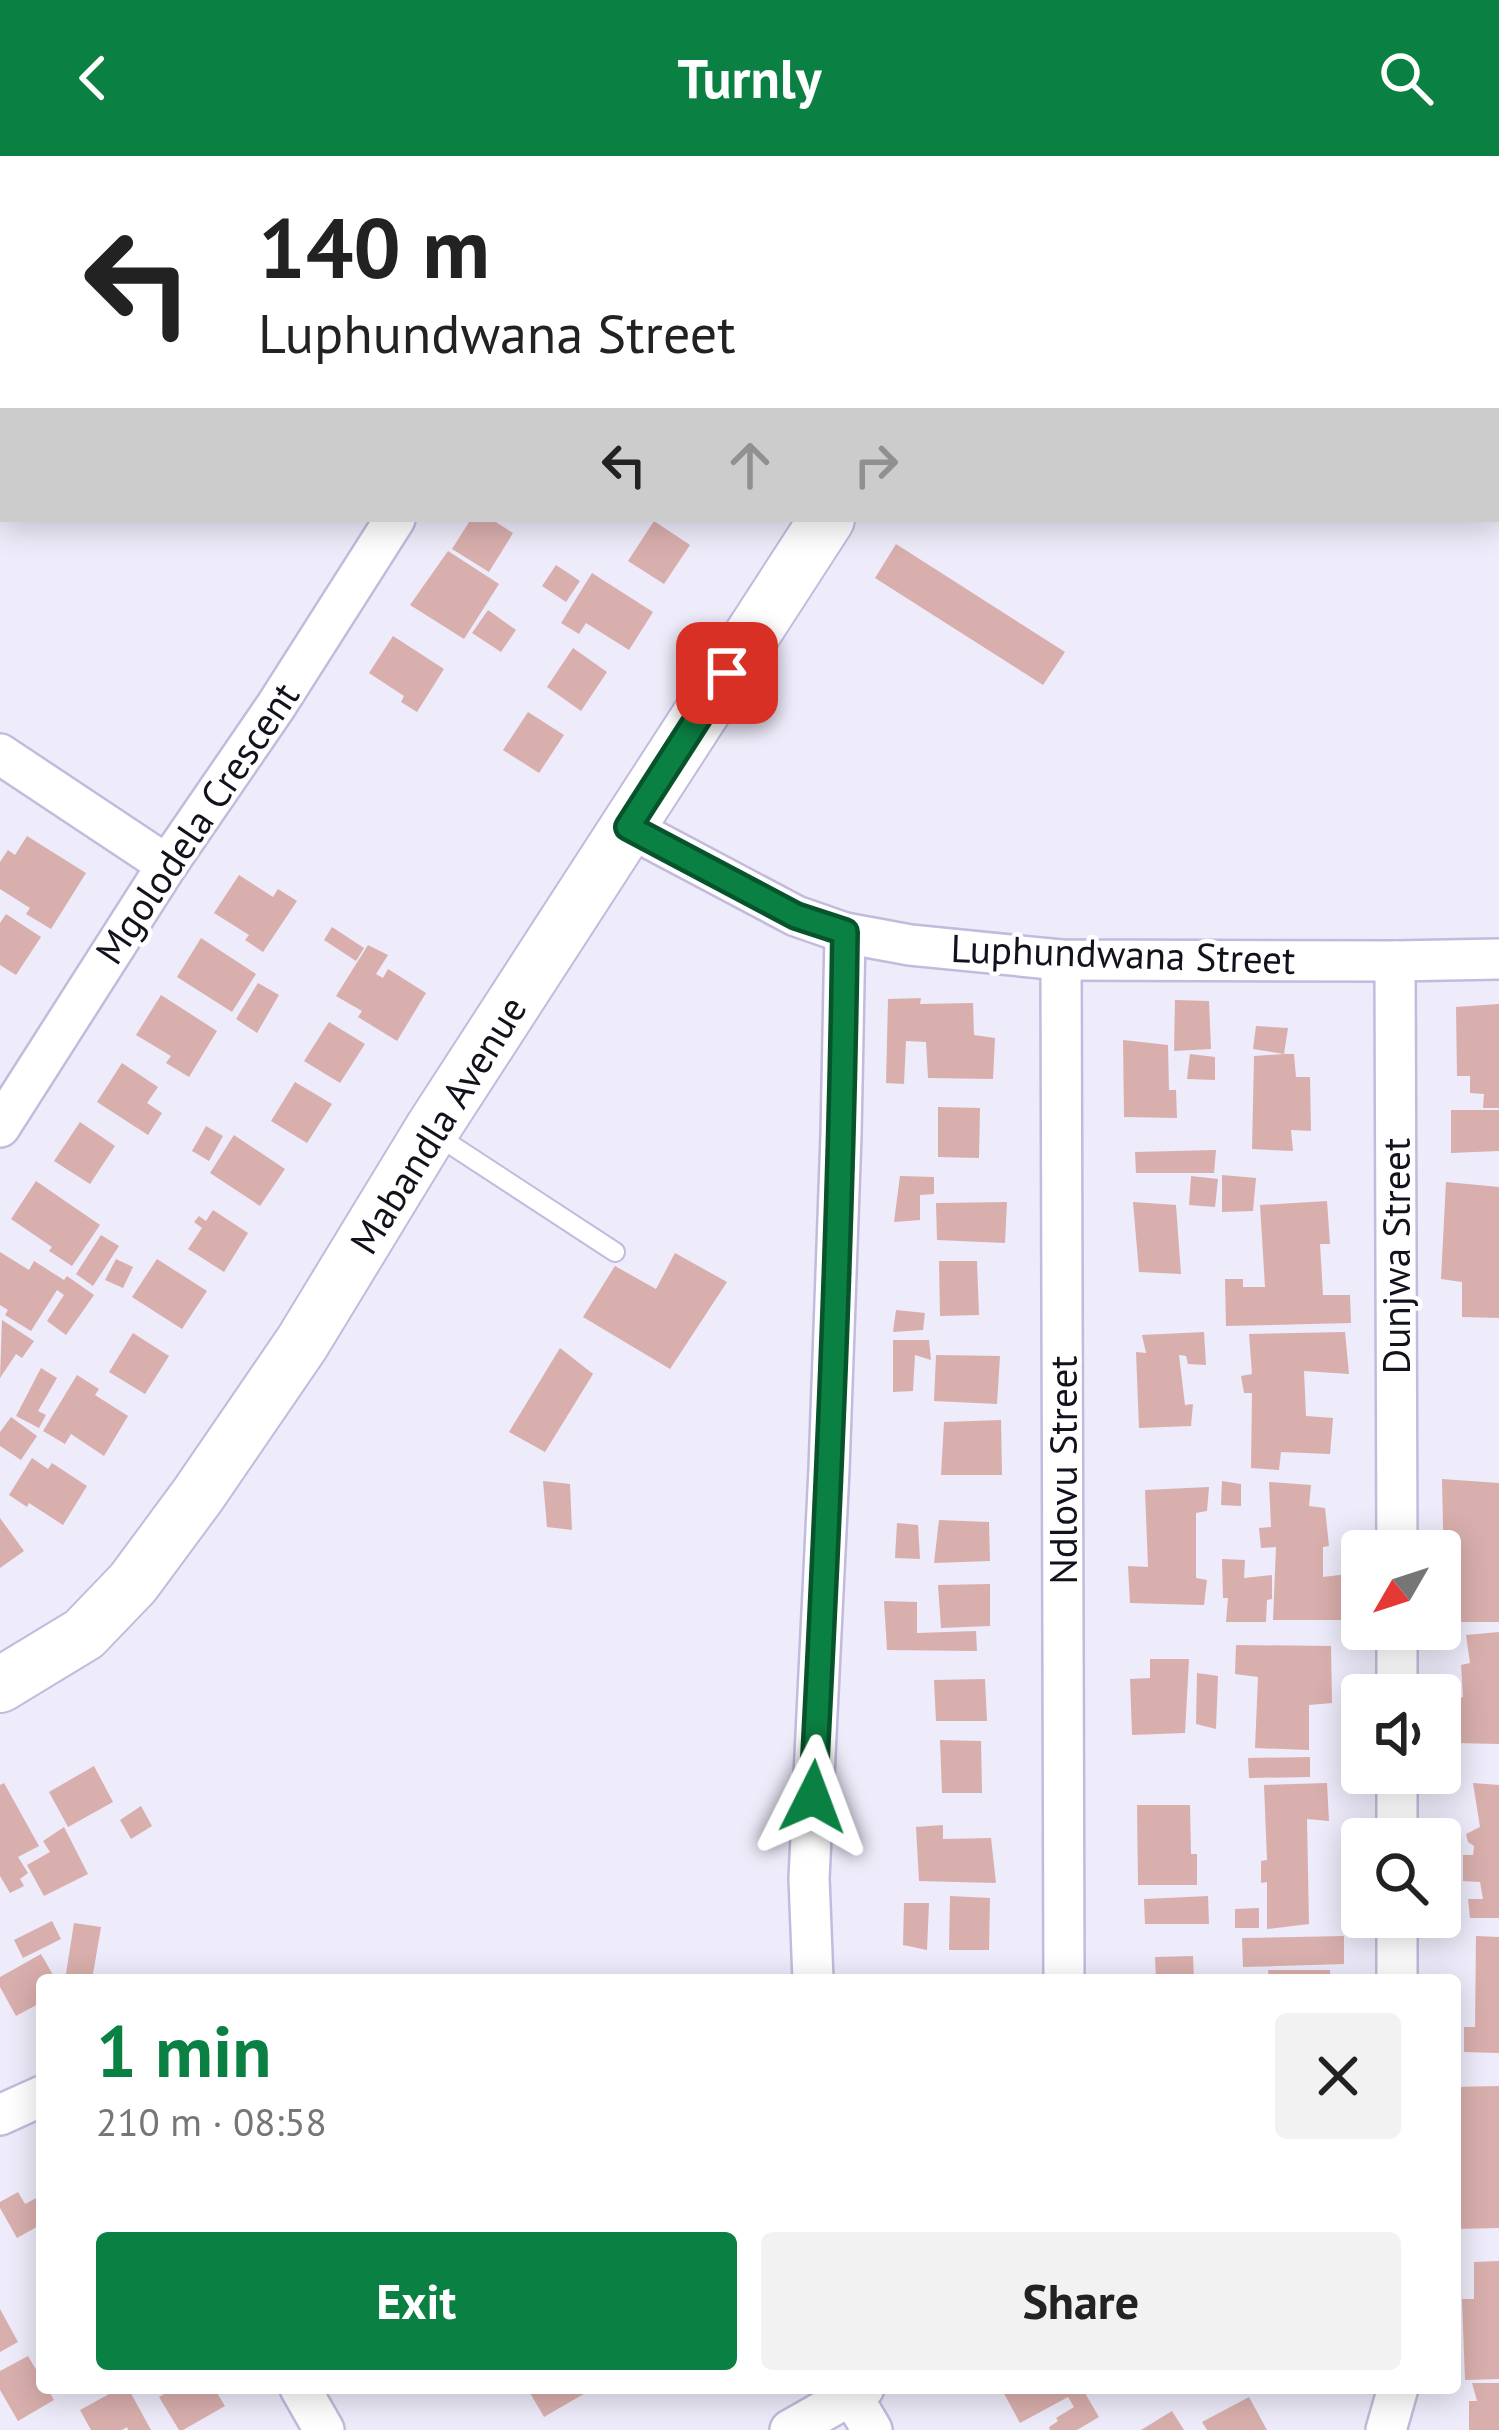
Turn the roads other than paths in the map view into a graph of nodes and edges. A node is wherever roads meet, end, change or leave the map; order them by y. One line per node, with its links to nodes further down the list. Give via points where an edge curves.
1 (393, 522): 5 (street, Mgolodela Crescent)
2 (824, 522): 4 (street, Mabandla Avenue)
3 (0, 754): 5 (street)
4 (628, 827): 6 (street, Luphundwana Street, via 796,916); 11 (street, Mabandla Avenue)
5 (166, 865): 10 (street, Mgolodela Crescent)
6 (845, 932): 7 (street, Luphundwana Street); 16 (street, via 809,1878)
7 (1061, 959): 9 (street, Luphundwana Street); 17 (street, Ndlovu Street)
8 (1499, 959): 9 (street, Luphundwana Street)
9 (1395, 962): 13 (street, Dunjwa Street)
10 (0, 1127)
11 (431, 1132): 12 (lane); 14 (street, Mabandla Avenue, via 302,1343 133,1582 84,1634)
12 (615, 1252)
13 (1396, 1530)
14 (0, 1685)
15 (1397, 1938): 18 (street)
16 (813, 1974)
17 (1064, 1974)
18 (1397, 1974)
19 (36, 2099): 20 (street)
20 (0, 2115)
21 (303, 2394): 25 (street)
22 (850, 2394): 26 (street)
23 (856, 2394): 27 (street)
24 (1396, 2394): 28 (street)
25 (324, 2430)
26 (790, 2430)
27 (872, 2430)
28 (1386, 2430)

